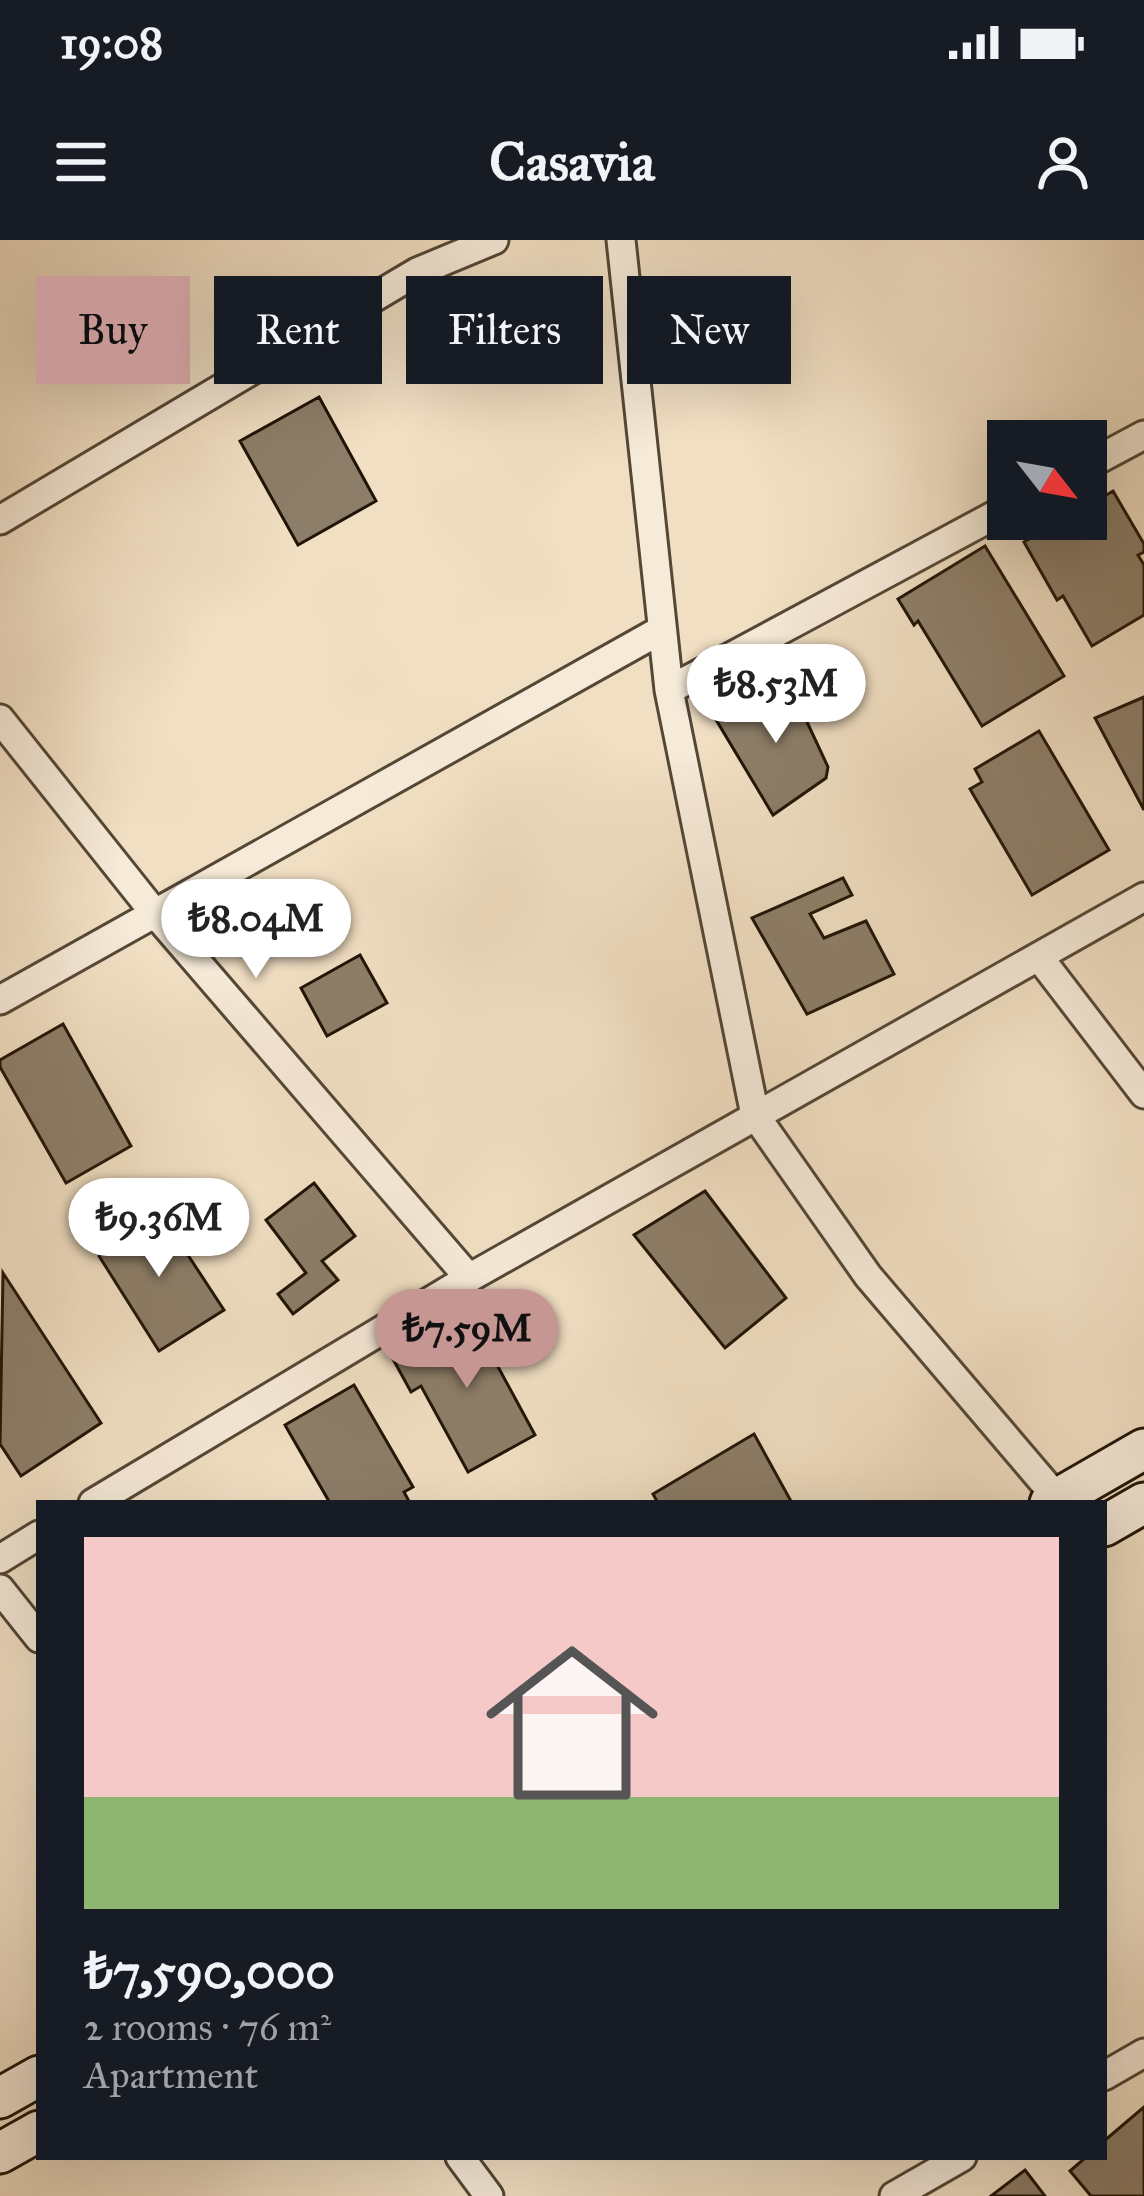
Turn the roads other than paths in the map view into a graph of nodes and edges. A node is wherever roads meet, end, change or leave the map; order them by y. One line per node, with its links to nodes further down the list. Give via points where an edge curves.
1 (494, 240): 6 (street, via 417,272)
2 (621, 240): 7 (street)
3 (1144, 435): 4 (street)
4 (1107, 455)
5 (987, 519): 8 (street)
6 (0, 520)
7 (662, 630): 8 (street); 11 (street)
8 (670, 690): 15 (street)
9 (0, 719): 11 (street)
10 (1144, 897): 12 (street)
11 (153, 911): 13 (street); 16 (street)
12 (1039, 957): 14 (street); 15 (street)
13 (0, 1000)
14 (1144, 1094)
15 (755, 1115): 16 (street); 19 (street, via 868,1276)
16 (469, 1278): 18 (street)
17 (1144, 1448): 20 (street)
18 (98, 1500)
19 (1053, 1500)
20 (1056, 1500)
21 (1144, 1503): 22 (street)
22 (1107, 1524)
23 (36, 1537): 24 (street)
24 (0, 1559)
25 (0, 1589): 26 (street)
26 (36, 1634)
27 (1144, 2053): 28 (street)
28 (1107, 2074)
29 (36, 2078): 30 (street)
30 (0, 2098)
31 (36, 2133): 32 (street)
32 (0, 2153)
33 (462, 2160): 35 (street)
34 (957, 2160): 36 (street)
35 (489, 2196)
36 (894, 2196)

